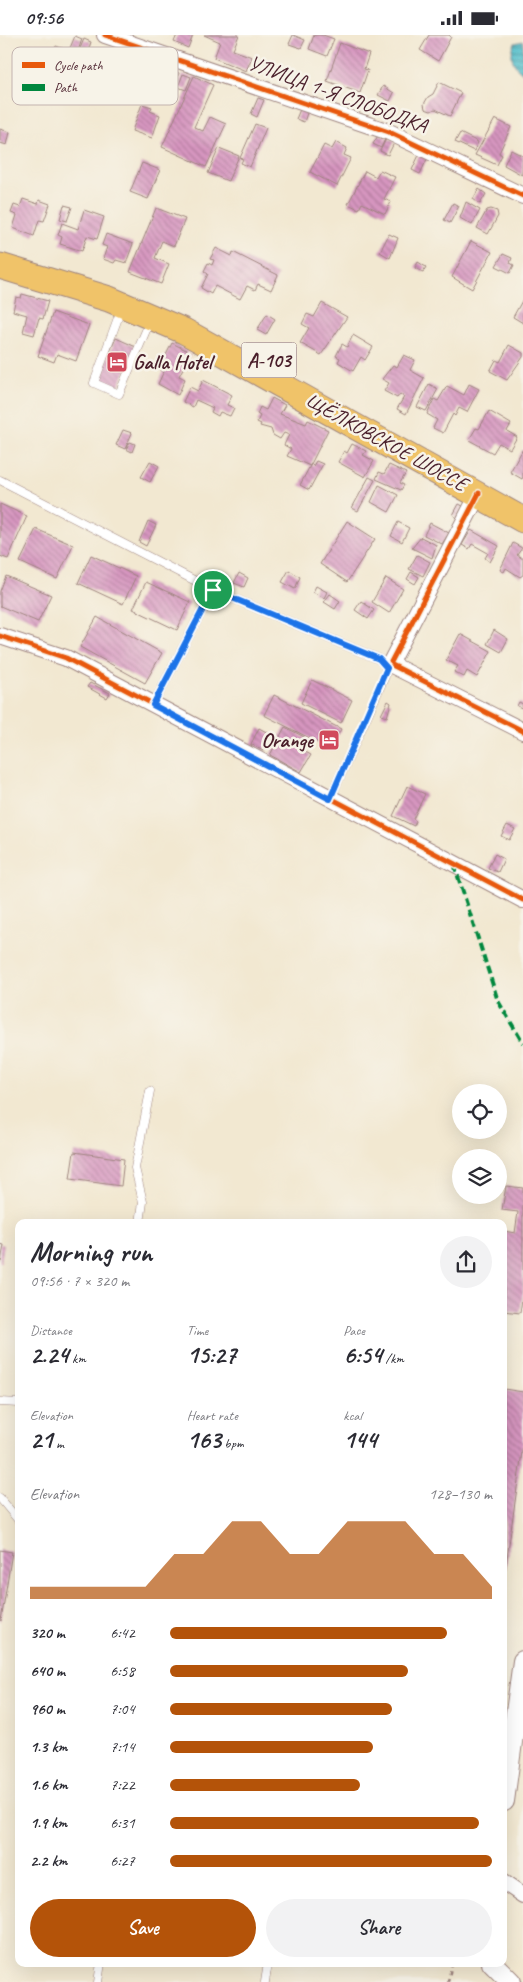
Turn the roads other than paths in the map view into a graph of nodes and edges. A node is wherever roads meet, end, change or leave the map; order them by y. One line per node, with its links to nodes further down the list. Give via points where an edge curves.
1 (106, 35): 2 (street, УЛИЦА 1-Я СЛОБОДКА)
2 (141, 47)
3 (178, 60): 4 (street, УЛИЦА 1-Я СЛОБОДКА, via 389,132)
4 (523, 195)
5 (0, 251): 11 (main road, ЩЁЛКОВСКОЕ ШОССЕ / А-103, via 112,285 190,317)
6 (0, 266): 7 (main road, ЩЁЛКОВСКОЕ ШОССЕ / А-103)
7 (123, 305): 8 (main road, ЩЁЛКОВСКОЕ ШОССЕ / А-103); 8 (lane, via 94,383 119,394)
8 (151, 317): 10 (main road, ЩЁЛКОВСКОЕ ШОССЕ / А-103, via 184,331)
9 (0, 480): 13 (lane)
10 (479, 493): 12 (main road, ЩЁЛКОВСКОЕ ШОССЕ / А-103); 16 (street, via 390,664)
11 (523, 501)
12 (523, 520)
13 (213, 590): 15 (lane); 17 (lane, via 379,659 387,668)
14 (0, 636): 15 (street, via 66,658)
15 (153, 705): 17 (street)
16 (523, 731)
17 (330, 799): 18 (street)
18 (523, 900)
19 (150, 1091): 20 (lane, via 135,1169 143,1202)
20 (141, 1219)
21 (0, 1402): 22 (lane)
22 (15, 1403)
23 (0, 1497): 24 (lane)
24 (15, 1516)
25 (523, 1665): 26 (street)
26 (507, 1780)
27 (507, 1884): 28 (street)
28 (523, 1895)
29 (101, 1967): 32 (lane)
30 (267, 1967): 33 (lane)
31 (496, 1967): 34 (street)
32 (98, 1982)
33 (264, 1982)
34 (511, 1982)

